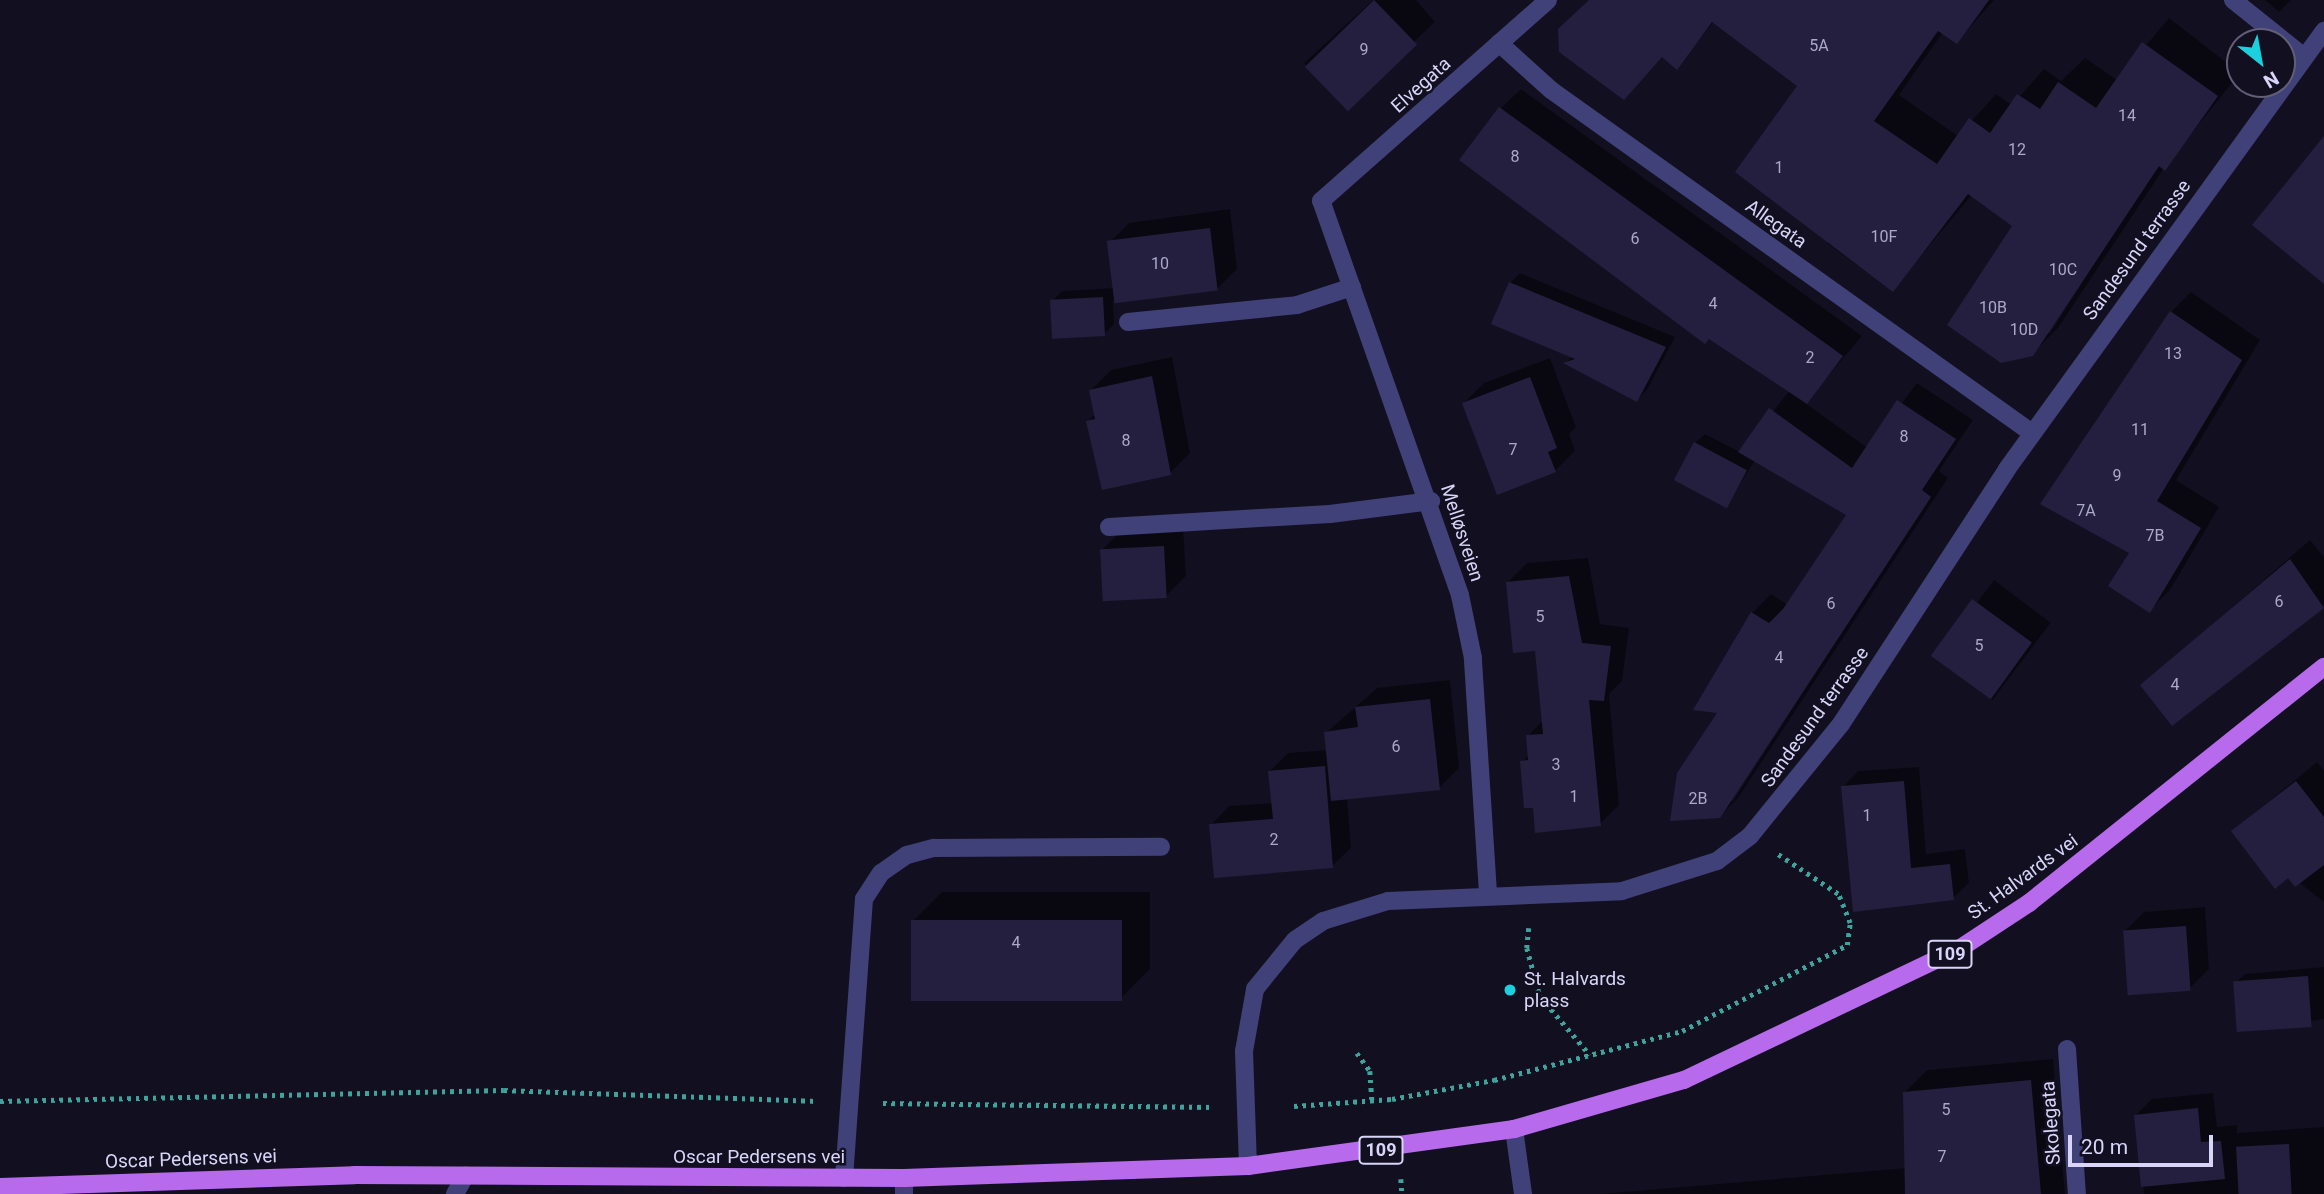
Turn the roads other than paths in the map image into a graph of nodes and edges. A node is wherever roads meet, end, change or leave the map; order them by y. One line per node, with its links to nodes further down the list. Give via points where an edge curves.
1 (1548, 0): 4 (street, Elvegata)
2 (2233, 0): 5 (street)
3 (2324, 31): 5 (street, Sandesund terrasse)
4 (1499, 43): 6 (street, Elvegata); 9 (street, Allegata, via 1551,90)
5 (2303, 56): 9 (street, Sandesund terrasse)
6 (1321, 201): 7 (street, Melløsveien)
7 (1352, 287): 8 (street, via 1297,305); 10 (street, Melløsveien)
8 (1128, 322)
9 (2032, 433): 14 (street, Sandesund terrasse, via 1841,724 1751,836 1717,861 1622,891)
10 (1431, 501): 11 (street, via 1330,514); 14 (street, Melløsveien, via 1473,658)
11 (1110, 527)
12 (2324, 667): 16 (main road, St. Halvards vei / 109, via 2029,903 1959,949 1684,1080)
13 (1161, 847): 19 (street, via 934,848 907,855 881,873 864,899)
14 (1488, 893): 17 (street, Sandesund terrasse, via 1388,901 1323,921 1274,963 1255,989 1244,1051)
15 (2067, 1049): 24 (street, Skolegata)
16 (1514, 1129): 17 (main road, Oscar Pedersens vei / 109); 23 (street)
17 (1248, 1166): 21 (main road, Oscar Pedersens vei / 109)
18 (465, 1176): 19 (main road, Oscar Pedersens vei / 109); 20 (main road, Oscar Pedersens vei / 109); 22 (street)
19 (844, 1178): 21 (main road, Oscar Pedersens vei / 109)
20 (0, 1186)
21 (904, 1186)
22 (455, 1194)
23 (1523, 1194)
24 (2077, 1194)

